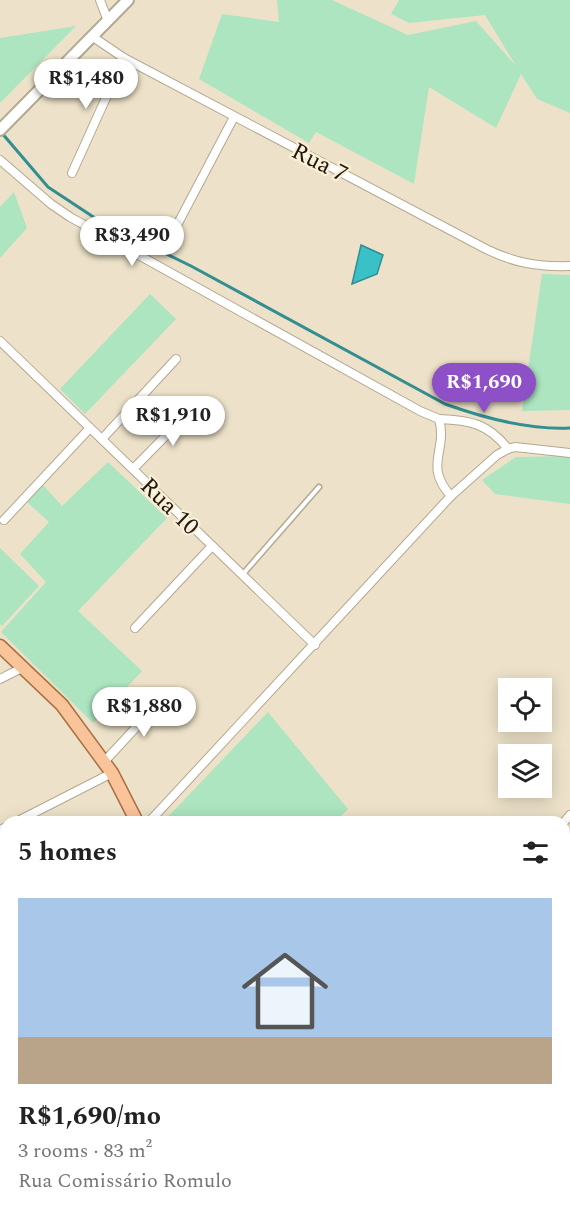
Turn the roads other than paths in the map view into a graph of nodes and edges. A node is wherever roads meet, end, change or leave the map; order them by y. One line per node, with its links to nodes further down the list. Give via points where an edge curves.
1 (100, 0): 3 (street)
2 (128, 0): 3 (main road)
3 (108, 21): 4 (main road)
4 (93, 37): 5 (street, Rua 7); 7 (main road)
5 (124, 58): 6 (street, Rua 7); 9 (street)
6 (234, 117): 10 (street); 11 (street, Rua 7, via 508,260)
7 (0, 130)
8 (0, 160): 15 (street, via 51,204 99,235)
9 (72, 173)
10 (175, 229)
11 (570, 266)
12 (0, 341): 16 (street, Rua 10)
13 (176, 359): 17 (street)
14 (195, 406): 20 (street)
15 (439, 419): 18 (street, via 469,422 493,431); 22 (street, via 442,434 436,472)
16 (90, 429): 17 (street, Rua 10); 23 (street)
17 (102, 439): 20 (street, Rua 10)
18 (508, 449): 19 (street); 22 (street, via 497,454)
19 (570, 453)
20 (133, 469): 24 (street, Rua 10)
21 (320, 487): 25 (lane)
22 (452, 496): 27 (street)
23 (4, 520)
24 (212, 546): 25 (street, Rua 10); 26 (street)
25 (242, 575): 27 (street, Rua 10)
26 (135, 628)
27 (315, 645): 36 (street)
28 (0, 646): 29 (main road)
29 (24, 667): 30 (street); 32 (main road, via 62,705)
30 (0, 679)
31 (165, 696): 32 (street)
32 (104, 762): 33 (main road)
33 (112, 773): 34 (street); 35 (main road)
34 (28, 816)
35 (134, 816)
36 (155, 816)

